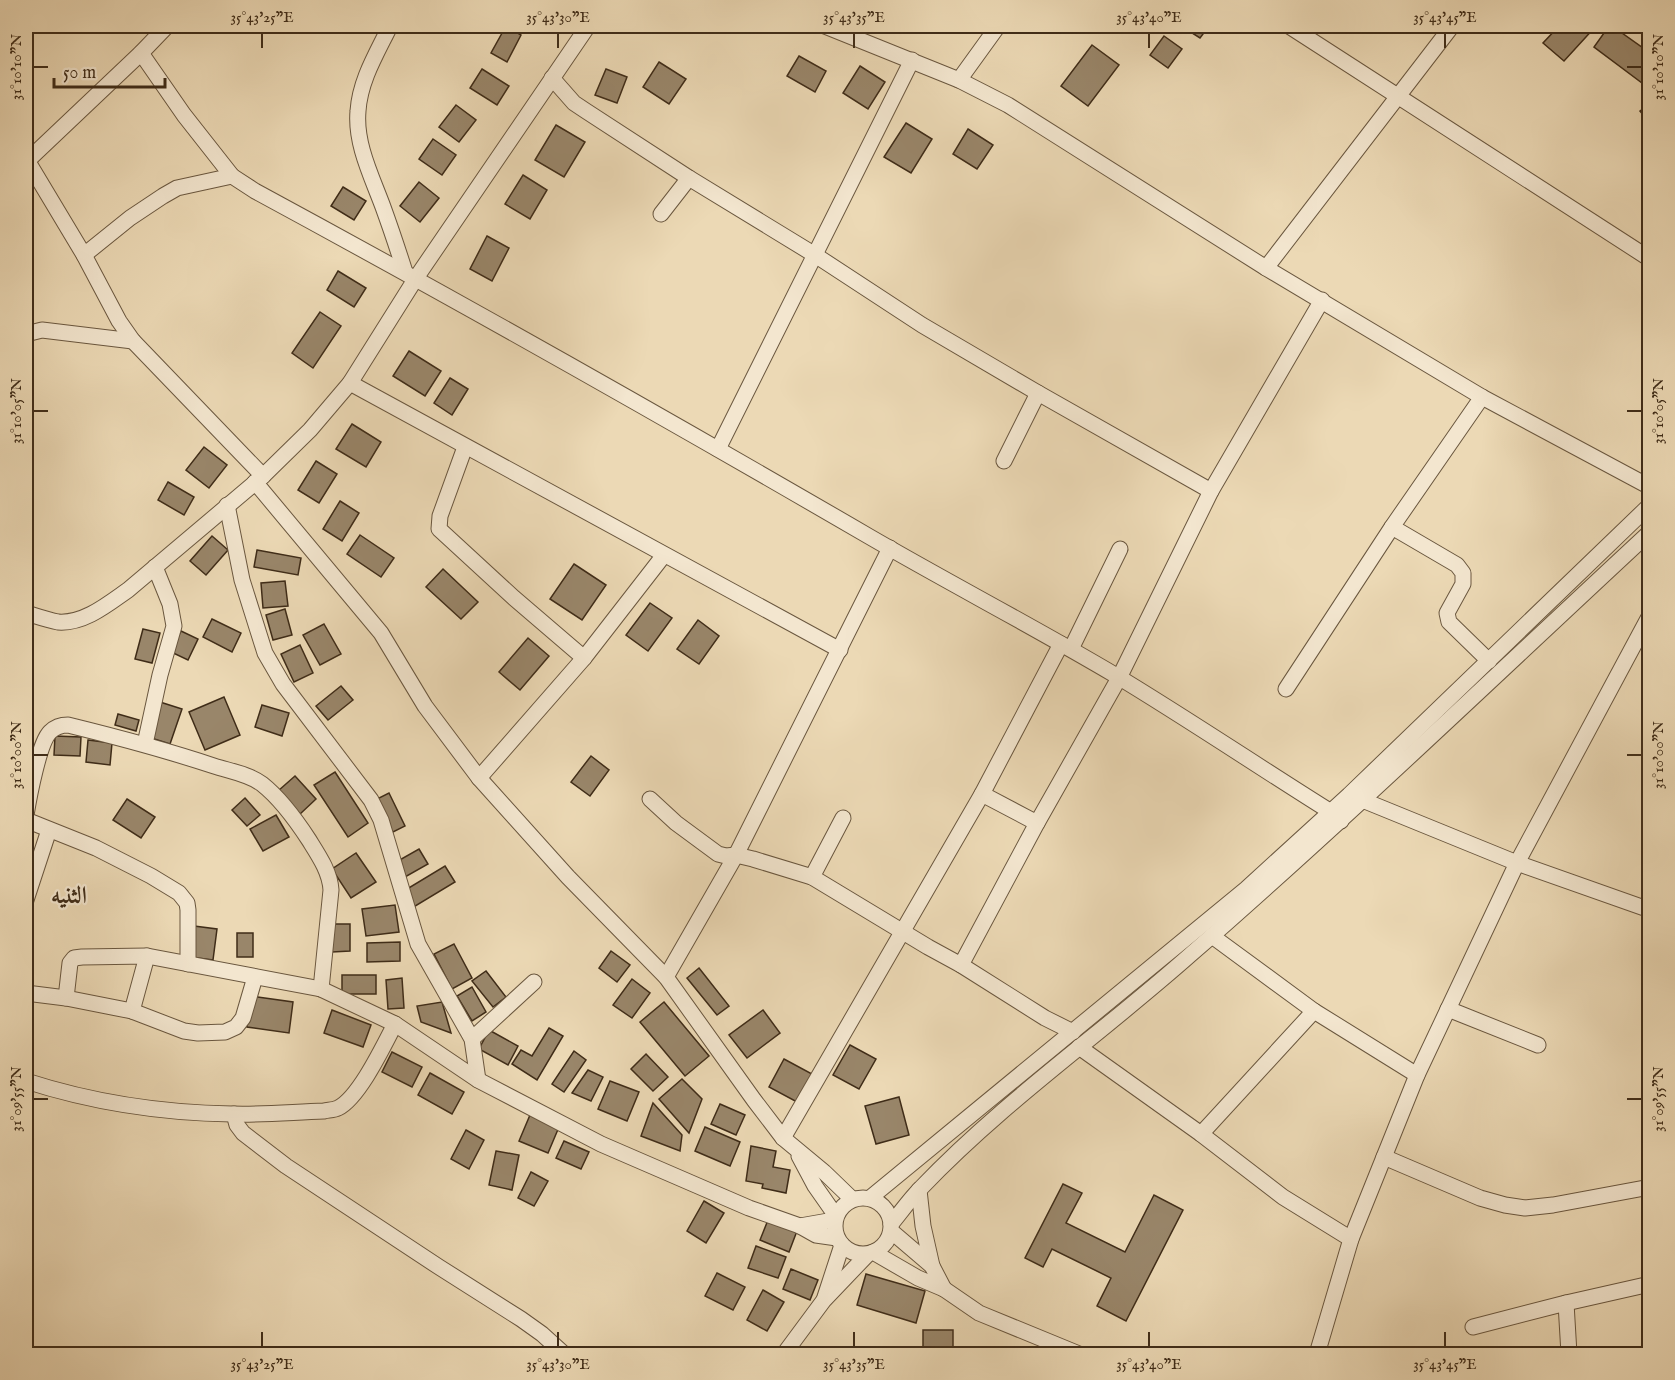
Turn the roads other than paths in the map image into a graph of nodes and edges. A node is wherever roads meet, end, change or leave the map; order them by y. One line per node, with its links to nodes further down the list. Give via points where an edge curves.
1 (167, 26): 8 (street)
2 (390, 26): 21 (street, via 366,75 357,122 367,165)
3 (588, 26): 10 (street)
4 (825, 26): 9 (street)
5 (998, 26): 11 (street)
6 (1289, 26): 12 (street)
7 (1452, 26): 12 (street)
8 (141, 53): 13 (street); 14 (street)
9 (912, 60): 11 (street); 18 (street)
10 (552, 78): 15 (street, via 574,103); 21 (street)
11 (960, 80): 20 (street, via 1008,105)
12 (1397, 94): 19 (street); 20 (street)
13 (26, 161): 17 (street)
14 (232, 176): 17 (street, via 177,188 130,218); 21 (street)
15 (689, 178): 16 (street); 18 (street)
16 (661, 214)
17 (84, 255): 24 (street)
18 (815, 255): 26 (street, via 922,325); 29 (street)
19 (1650, 260)
20 (1266, 268): 22 (street)
21 (411, 275): 25 (street); 29 (street)
22 (1322, 300): 27 (street); 33 (street)
23 (26, 334): 24 (street, via 42,330)
24 (133, 341): 31 (street)
25 (350, 383): 28 (street); 31 (street, via 310,430)
26 (1038, 393): 30 (street); 33 (street)
27 (1482, 398): 32 (street); 36 (street)
28 (465, 447): 40 (street); 46 (street, via 439,529)
29 (718, 448): 38 (street)
30 (1004, 461)
31 (259, 479): 34 (street); 52 (street, via 381,633 425,706)
32 (1650, 487)
33 (1211, 491): 48 (street)
34 (228, 505): 41 (street); 83 (street, via 242,580 265,653 283,684 371,800 381,820 418,944)
35 (1650, 505): 47 (street)
36 (1392, 527): 47 (street, via 1457,565 1463,573 1463,585 1447,613 1449,622); 49 (street)
37 (1650, 532): 54 (street)
38 (890, 548): 44 (street); 45 (street)
39 (1120, 549): 44 (street)
40 (664, 555): 45 (street); 46 (street)
41 (155, 567): 42 (street, via 105,606 78,619 56,621); 50 (street, via 174,626)
42 (26, 614)
43 (1650, 615): 63 (street)
44 (1066, 646): 48 (street); 53 (street)
45 (840, 650): 62 (street)
46 (584, 658): 52 (street)
47 (1489, 660): 54 (street)
48 (1119, 678): 57 (street); 60 (street)
49 (1286, 690)
50 (146, 744): 51 (street, via 62,725 47,736); 76 (street, via 258,781 294,818 325,867 330,884)
51 (30, 766): 56 (street)
52 (479, 778): 74 (street, via 568,878)
53 (982, 794): 60 (street); 68 (street)
54 (1356, 798): 57 (street); 63 (street)
55 (650, 799): 62 (street, via 718,854)
56 (26, 815)
57 (1336, 817): 65 (street)
58 (843, 818): 64 (street)
59 (26, 820): 61 (street)
60 (1037, 823): 72 (street)
61 (49, 830): 66 (street); 71 (street, via 96,848 178,893 188,910)
62 (736, 855): 64 (street); 74 (street)
63 (1517, 863): 67 (street); 79 (street)
64 (812, 877): 68 (street)
65 (1251, 893): 69 (street); 84 (street)
66 (26, 900)
67 (1650, 910)
68 (903, 932): 72 (street); 93 (street)
69 (1212, 936): 81 (street); 84 (street, via 1146,994)
70 (147, 957): 71 (street); 78 (street, via 74,958); 80 (street)
71 (188, 964): 73 (street)
72 (961, 965): 84 (street)
73 (255, 976): 76 (street); 80 (street, via 243,1018 229,1031 184,1030)
74 (666, 977): 93 (street)
75 (534, 982): 83 (street)
76 (321, 989): 82 (street)
77 (26, 993): 78 (street)
78 (66, 998): 80 (street)
79 (1448, 1009): 85 (street); 87 (street)
80 (132, 1011)
81 (1314, 1011): 87 (street); 92 (street)
82 (395, 1024): 89 (street); 91 (street, via 363,1080 338,1108)
83 (472, 1040): 89 (street)
84 (1076, 1040): 86 (street); 88 (street); 92 (street)
85 (1538, 1045)
86 (1029, 1066): 88 (street); 97 (street)
87 (1417, 1075): 94 (street)
88 (1040, 1078): 96 (street)
89 (478, 1080): 100 (street, via 601,1144)
90 (26, 1081): 91 (street, via 159,1109)
91 (234, 1114): 111 (street, via 243,1133 286,1166 520,1319)
92 (1201, 1134): 102 (street, via 1283,1197)
93 (789, 1143): 98 (street); 99 (street)
94 (1384, 1157): 95 (street, via 1480,1198 1525,1208); 102 (street)
95 (1650, 1187)
96 (919, 1190): 101 (street); 105 (street)
97 (870, 1198): 98 (street); 101 (street, via 886,1209)
98 (852, 1199): 99 (street)
99 (835, 1218): 100 (street); 103 (street)
100 (800, 1226): 103 (street)
101 (891, 1228): 104 (street, via 887,1240); 105 (street)
102 (1351, 1239): 114 (street)
103 (839, 1241): 104 (street, via 849,1251); 108 (street)
104 (870, 1253): 107 (street); 108 (street)
105 (932, 1266): 107 (street)
106 (1650, 1284): 109 (street)
107 (944, 1289): 113 (street, via 979,1313)
108 (824, 1300): 112 (street)
109 (1566, 1302): 110 (street); 115 (street)
110 (1473, 1327)
111 (564, 1354)
112 (784, 1354)
113 (1079, 1354)
114 (1317, 1354)
115 (1569, 1354)

